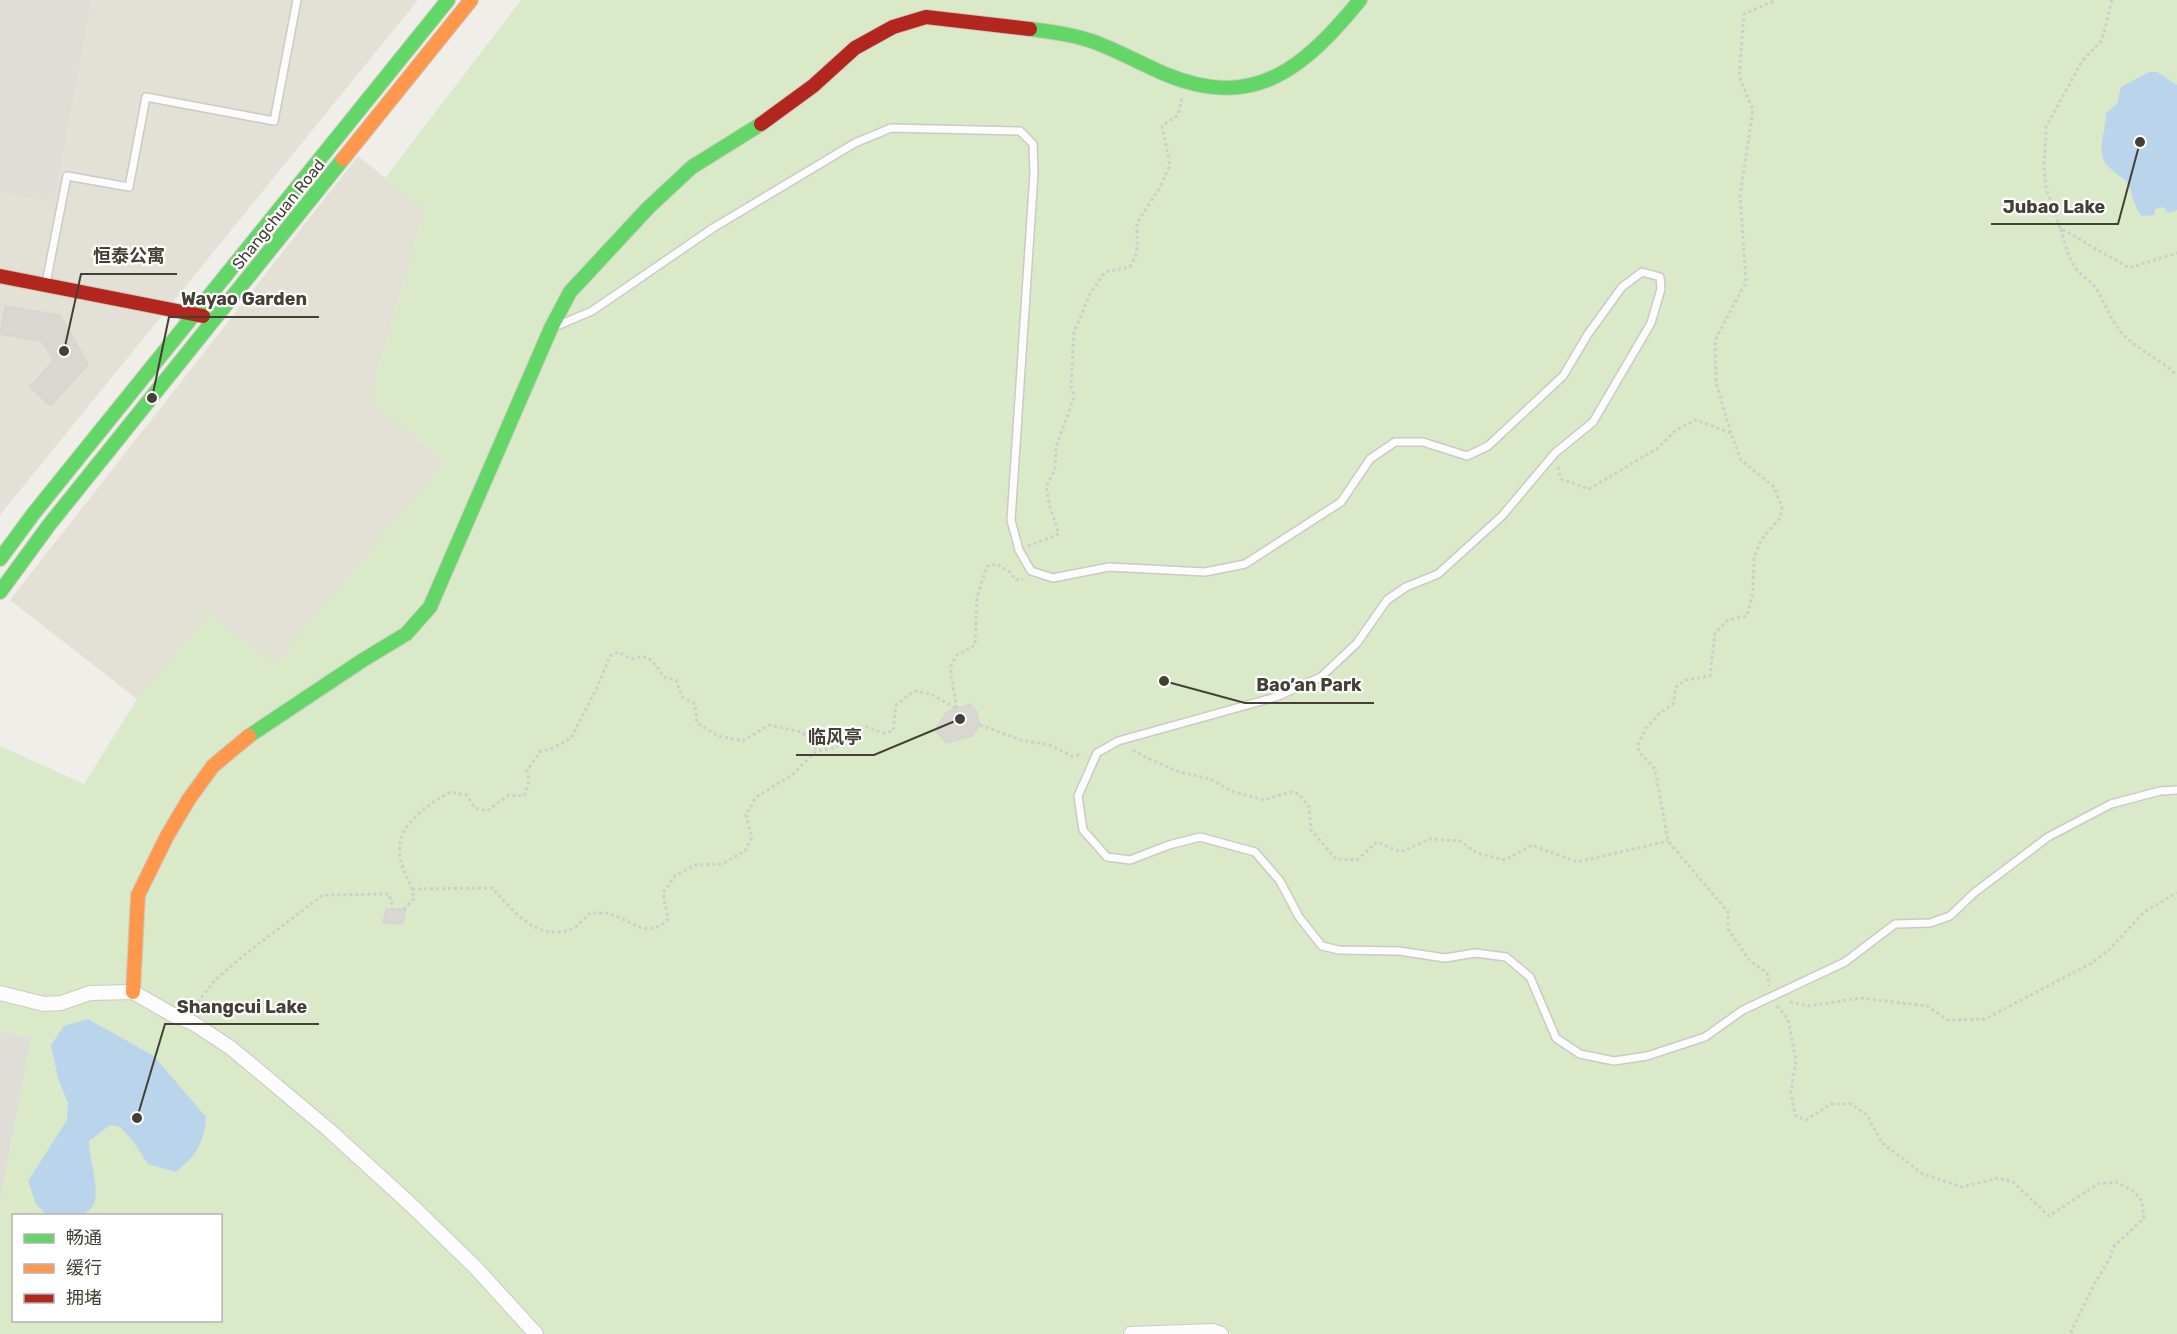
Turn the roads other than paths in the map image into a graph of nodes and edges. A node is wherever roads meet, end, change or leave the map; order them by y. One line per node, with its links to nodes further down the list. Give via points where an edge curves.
1 (297, 0): 6 (lane, via 274,121 146,97 129,187 67,176)
2 (448, 0): 7 (street, Shangchuan Road)
3 (471, 0): 8 (street, Shangchuan Road)
4 (1360, 0): 9 (street, via 1303,61 1268,81 1236,89 1185,81 1097,43 1062,33 926,17 893,27 855,48 813,87 692,167 570,292)
5 (0, 276): 6 (street)
6 (46, 285): 7 (street)
7 (194, 314): 8 (street); 10 (street, Shangchuan Road)
8 (215, 318): 11 (street, Shangchuan Road)
9 (551, 328): 12 (lane, via 592,311 713,228 855,143 891,128 1020,131 1033,144 1034,173 1011,520 1019,550 1031,571 1053,578 1109,567 1205,572 1245,564 1341,502 1370,459 1395,442 1423,442 1467,456 1488,446 1563,375 1622,287 1642,272 1660,277 1661,289 1651,322 1593,422 1555,453 1502,516 1438,574 1387,600 1357,643 1321,677 1276,697 1118,741 1097,753 1078,796 1083,830 1107,857 1130,860 1200,837 1255,852 1280,881 1299,917 1322,946 1444,958 1475,953 1506,957 1530,977 1556,1038 1580,1054 1614,1061 1647,1056 1705,1037 1743,1010 1845,962 1894,924 1930,923 1950,916 1974,892 2048,837 2111,804); 13 (street, via 429,608 406,634 244,738 213,766 189,799 138,894)
10 (0, 559)
11 (0, 591)
12 (2177, 790)
13 (133, 992): 14 (street, via 90,993 62,1003 44,1004); 15 (street, via 231,1048 329,1130 474,1267)
14 (0, 993)
15 (536, 1334)
16 (1131, 1334): 17 (street)
17 (1221, 1334)

